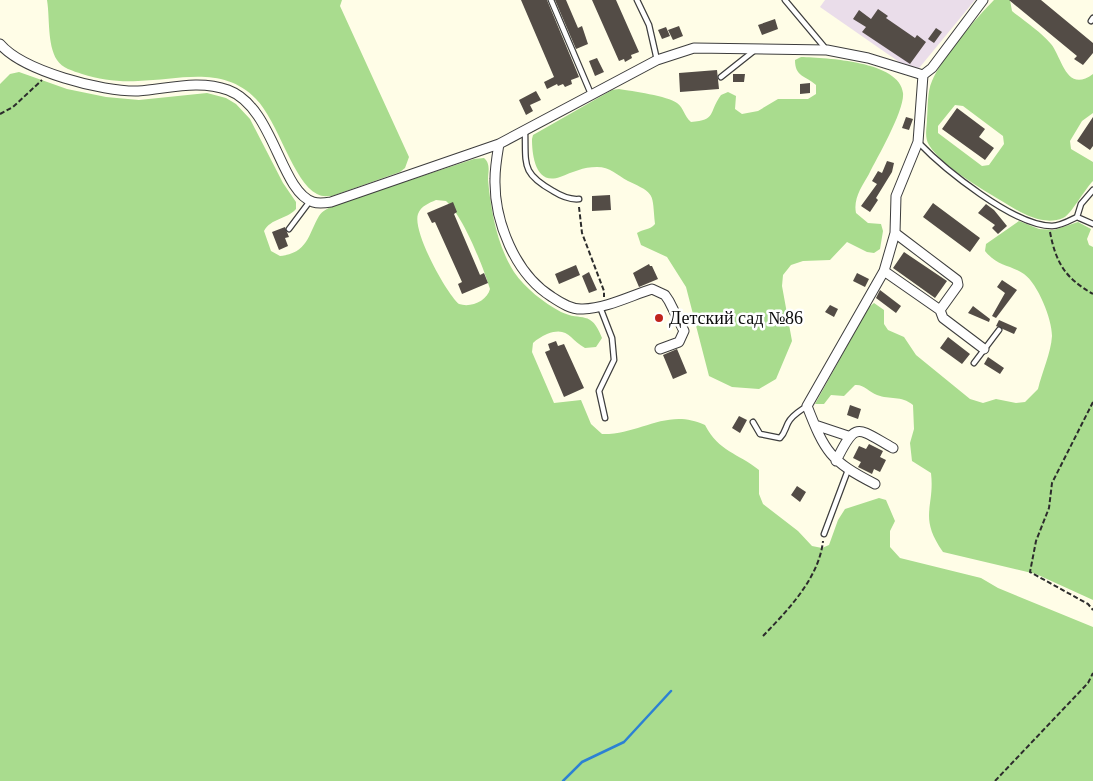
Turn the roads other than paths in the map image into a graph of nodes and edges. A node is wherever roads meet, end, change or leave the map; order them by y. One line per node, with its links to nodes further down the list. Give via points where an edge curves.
1 (550, 0): 11 (lane)
2 (637, 0): 8 (lane, via 649,25)
3 (786, 0): 7 (lane)
4 (983, 0): 9 (street, via 932,68)
5 (0, 44): 17 (street, via 8,54 70,80 108,89 138,91 209,84 230,90 257,114 292,181)
6 (758, 48): 7 (street); 8 (street, via 694,48); 10 (lane)
7 (827, 50): 9 (street, via 868,58)
8 (657, 60): 11 (street)
9 (923, 75): 13 (street)
10 (721, 77)
11 (591, 94): 12 (street)
12 (525, 131): 14 (street); 16 (lane, via 526,164 534,180 564,197)
13 (918, 142): 18 (lane, via 974,189 1011,212 1048,226); 21 (street, via 896,196)
14 (499, 144): 17 (street, via 331,202 320,204); 23 (street, via 495,184 510,248 522,270 542,291 565,305 581,309)
15 (1093, 190): 18 (lane, via 1081,204)
16 (579, 199)
17 (310, 201): 20 (lane)
18 (1077, 217): 19 (lane)
19 (1093, 224)
20 (289, 230)
21 (895, 233): 22 (street); 24 (street, via 957,280 958,285)
22 (884, 271): 24 (street); 29 (street)
23 (600, 307): 26 (street, via 652,288 665,295 684,331 679,342); 30 (lane, via 612,338 614,360 599,391)
24 (940, 310): 27 (street, via 943,318)
25 (999, 330): 27 (lane)
26 (660, 349)
27 (984, 349): 28 (lane)
28 (974, 363)
29 (807, 406): 31 (lane, via 792,417 780,438 760,434); 32 (street)
30 (605, 418)
31 (753, 422)
32 (815, 425): 33 (street); 35 (street, via 823,446)
33 (848, 436): 34 (street, via 862,431); 35 (street)
34 (893, 448)
35 (836, 461): 36 (street)
36 (848, 470): 37 (street); 38 (lane)
37 (875, 484)
38 (824, 534)

